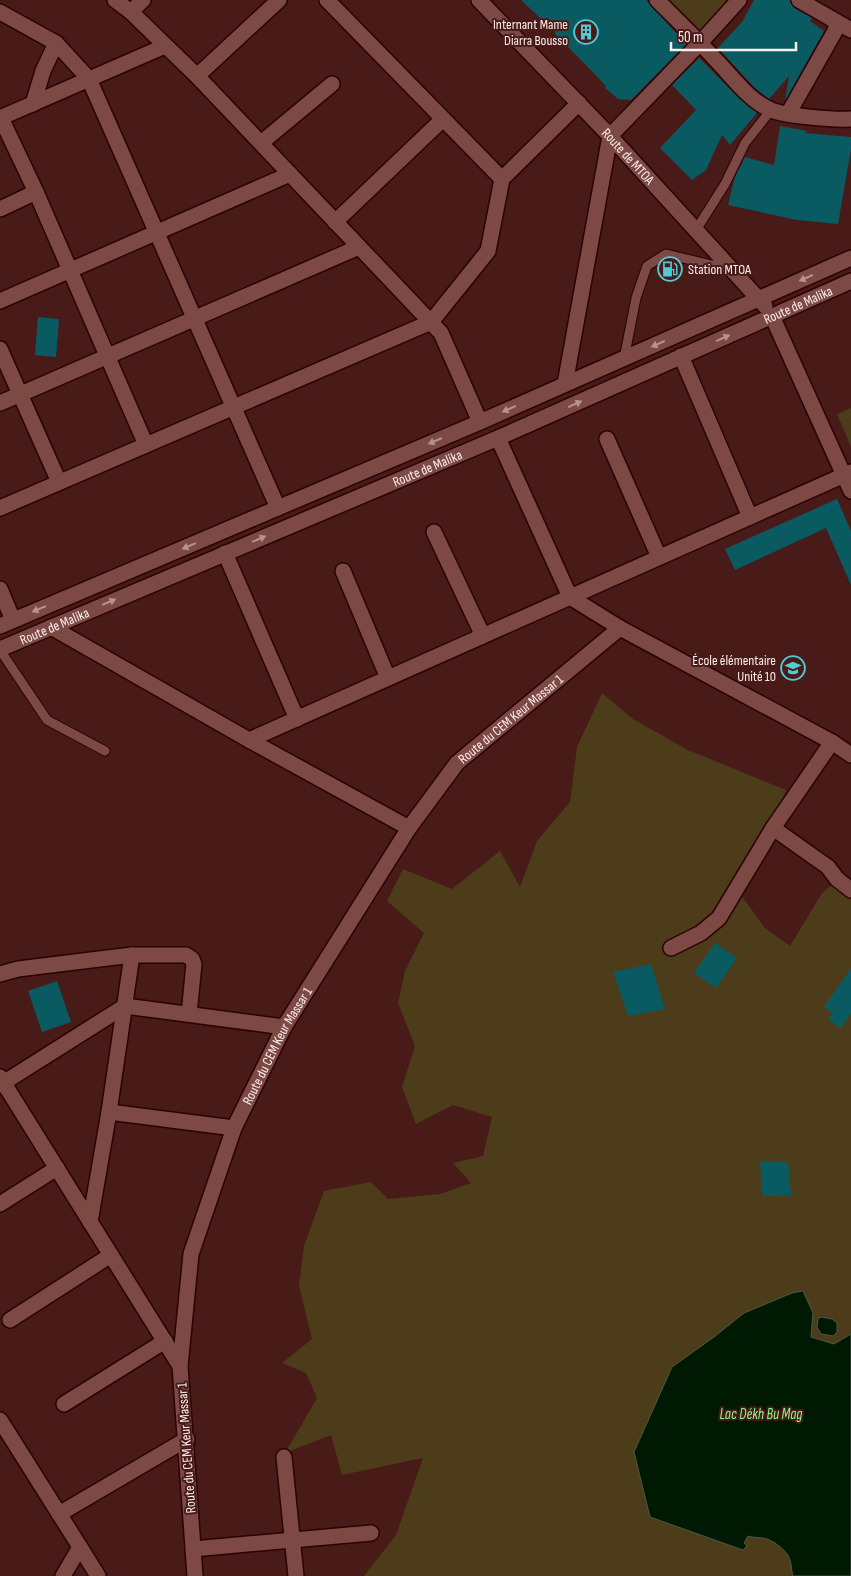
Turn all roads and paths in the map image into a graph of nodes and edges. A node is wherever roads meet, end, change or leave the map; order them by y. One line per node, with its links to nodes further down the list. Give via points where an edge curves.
1 (116, 0): 10 (street)
2 (143, 0): 10 (street)
3 (279, 0): 16 (street)
4 (327, 0): 24 (street)
5 (479, 0): 19 (street, Route de MTOA)
6 (657, 0): 14 (street)
7 (739, 0): 14 (street)
8 (799, 0): 11 (street)
9 (0, 12): 13 (street)
10 (131, 12): 15 (street)
11 (837, 22): 12 (street); 22 (street)
12 (851, 30)
13 (56, 43): 17 (street); 20 (street)
14 (700, 43): 21 (street, via 747,92); 26 (street)
15 (165, 46): 16 (street); 17 (street)
16 (197, 76): 27 (street)
17 (89, 79): 20 (street); 34 (street)
18 (332, 84): 27 (street)
19 (579, 103): 26 (street, Route de MTOA); 29 (street)
20 (33, 104): 23 (street)
21 (771, 110): 22 (street); 33 (lane, via 745,143 725,184)
22 (788, 114): 25 (street)
23 (0, 118): 30 (street)
24 (443, 119): 29 (street); 32 (street)
25 (851, 119)
26 (610, 136): 33 (street, Route de MTOA); 49 (street)
27 (261, 144): 28 (street)
28 (290, 174): 32 (street); 34 (street)
29 (502, 179): 44 (street, via 488,251)
30 (36, 192): 31 (street); 38 (street)
31 (0, 209)
32 (335, 222): 35 (street)
33 (696, 230): 37 (street, Route de MTOA)
34 (158, 232): 38 (street); 43 (street)
35 (359, 247): 43 (street); 44 (street)
36 (851, 258): 40 (street, Route de Malika, one-way to 40)
37 (732, 270): 40 (street, Route de MTOA); 48 (lane, via 666,254 647,266 636,298)
38 (70, 271): 41 (street); 46 (street)
39 (851, 281): 42 (street, Route de Malika)
40 (759, 299): 42 (street, Route de MTOA); 48 (street, Route de Malika, one-way to 48)
41 (0, 301)
42 (772, 316): 47 (street, Route de Malika, one-way to 42); 57 (street, Route de MTOA)
43 (194, 318): 46 (street); 52 (street)
44 (431, 322): 52 (street); 53 (street, via 441,333)
45 (0, 349): 50 (street)
46 (108, 356): 50 (street); 56 (street)
47 (681, 356): 54 (street, Route de Malika, one-way to 47); 62 (street)
48 (624, 359): 49 (street, Route de Malika)
49 (566, 384): 53 (street, Route de Malika, one-way to 53)
50 (20, 394): 51 (street); 58 (street)
51 (0, 403)
52 (234, 407): 56 (street); 61 (street)
53 (480, 422): 61 (street, Route de Malika, one-way to 61)
54 (498, 438): 64 (street, Route de Malika, one-way to 54); 68 (street)
55 (607, 439): 65 (street)
56 (146, 445): 58 (street)
57 (847, 473): 59 (street, Route de MTOA); 62 (street)
58 (59, 482): 60 (street)
59 (851, 491)
60 (0, 508)
61 (278, 508): 69 (street, Route de Malika, one-way to 69)
62 (750, 517): 65 (street)
63 (434, 532): 72 (street)
64 (225, 553): 70 (street, Route de Malika, one-way to 64); 75 (street)
65 (659, 557): 68 (street)
66 (343, 572): 74 (street)
67 (0, 589): 69 (street)
68 (570, 597): 71 (street); 72 (street)
69 (6, 623)
70 (51, 627): 73 (street, Route de Malika); 76 (street)
71 (620, 628): 77 (street); 80 (street, Route du CEM Keur Massar 1, via 457,763)
72 (483, 636): 74 (street)
73 (0, 649): 78 (lane, via 48,720)
74 (388, 678): 75 (street)
75 (296, 719): 76 (street)
76 (249, 740): 80 (street)
77 (832, 742): 79 (street); 81 (street)
78 (105, 750)
79 (851, 754)
80 (409, 828): 88 (street, Route du CEM Keur Massar 1)
81 (773, 828): 82 (street, via 828,867); 83 (street, via 719,918 701,933)
82 (851, 890)
83 (671, 948)
84 (132, 955): 85 (street); 86 (street); 87 (street, via 182,955 192,959)
85 (0, 974)
86 (125, 1006): 87 (street); 89 (street); 90 (street)
87 (189, 1014): 88 (street)
88 (284, 1027): 91 (street, Route du CEM Keur Massar 1)
89 (1, 1082): 92 (street)
90 (109, 1112): 91 (street); 94 (street)
91 (234, 1128): 98 (street, Route du CEM Keur Massar 1, via 191,1254)
92 (57, 1168): 93 (street); 94 (street)
93 (0, 1204)
94 (90, 1222): 95 (street)
95 (111, 1255): 96 (street); 97 (street)
96 (10, 1320)
97 (165, 1342): 98 (street); 99 (street)
98 (180, 1366): 101 (street, Route du CEM Keur Massar 1)
99 (64, 1404)
100 (0, 1420): 103 (street)
101 (187, 1439): 103 (street); 107 (street, Route du CEM Keur Massar 1)
102 (284, 1457): 105 (street)
103 (59, 1514): 106 (street)
104 (372, 1533): 105 (street)
105 (292, 1540): 107 (street); 111 (street)
106 (80, 1548): 108 (street); 109 (street)
107 (194, 1549): 110 (street, Route du CEM Keur Massar 1)
108 (63, 1576)
109 (98, 1576)
110 (195, 1576)
111 (296, 1576)

